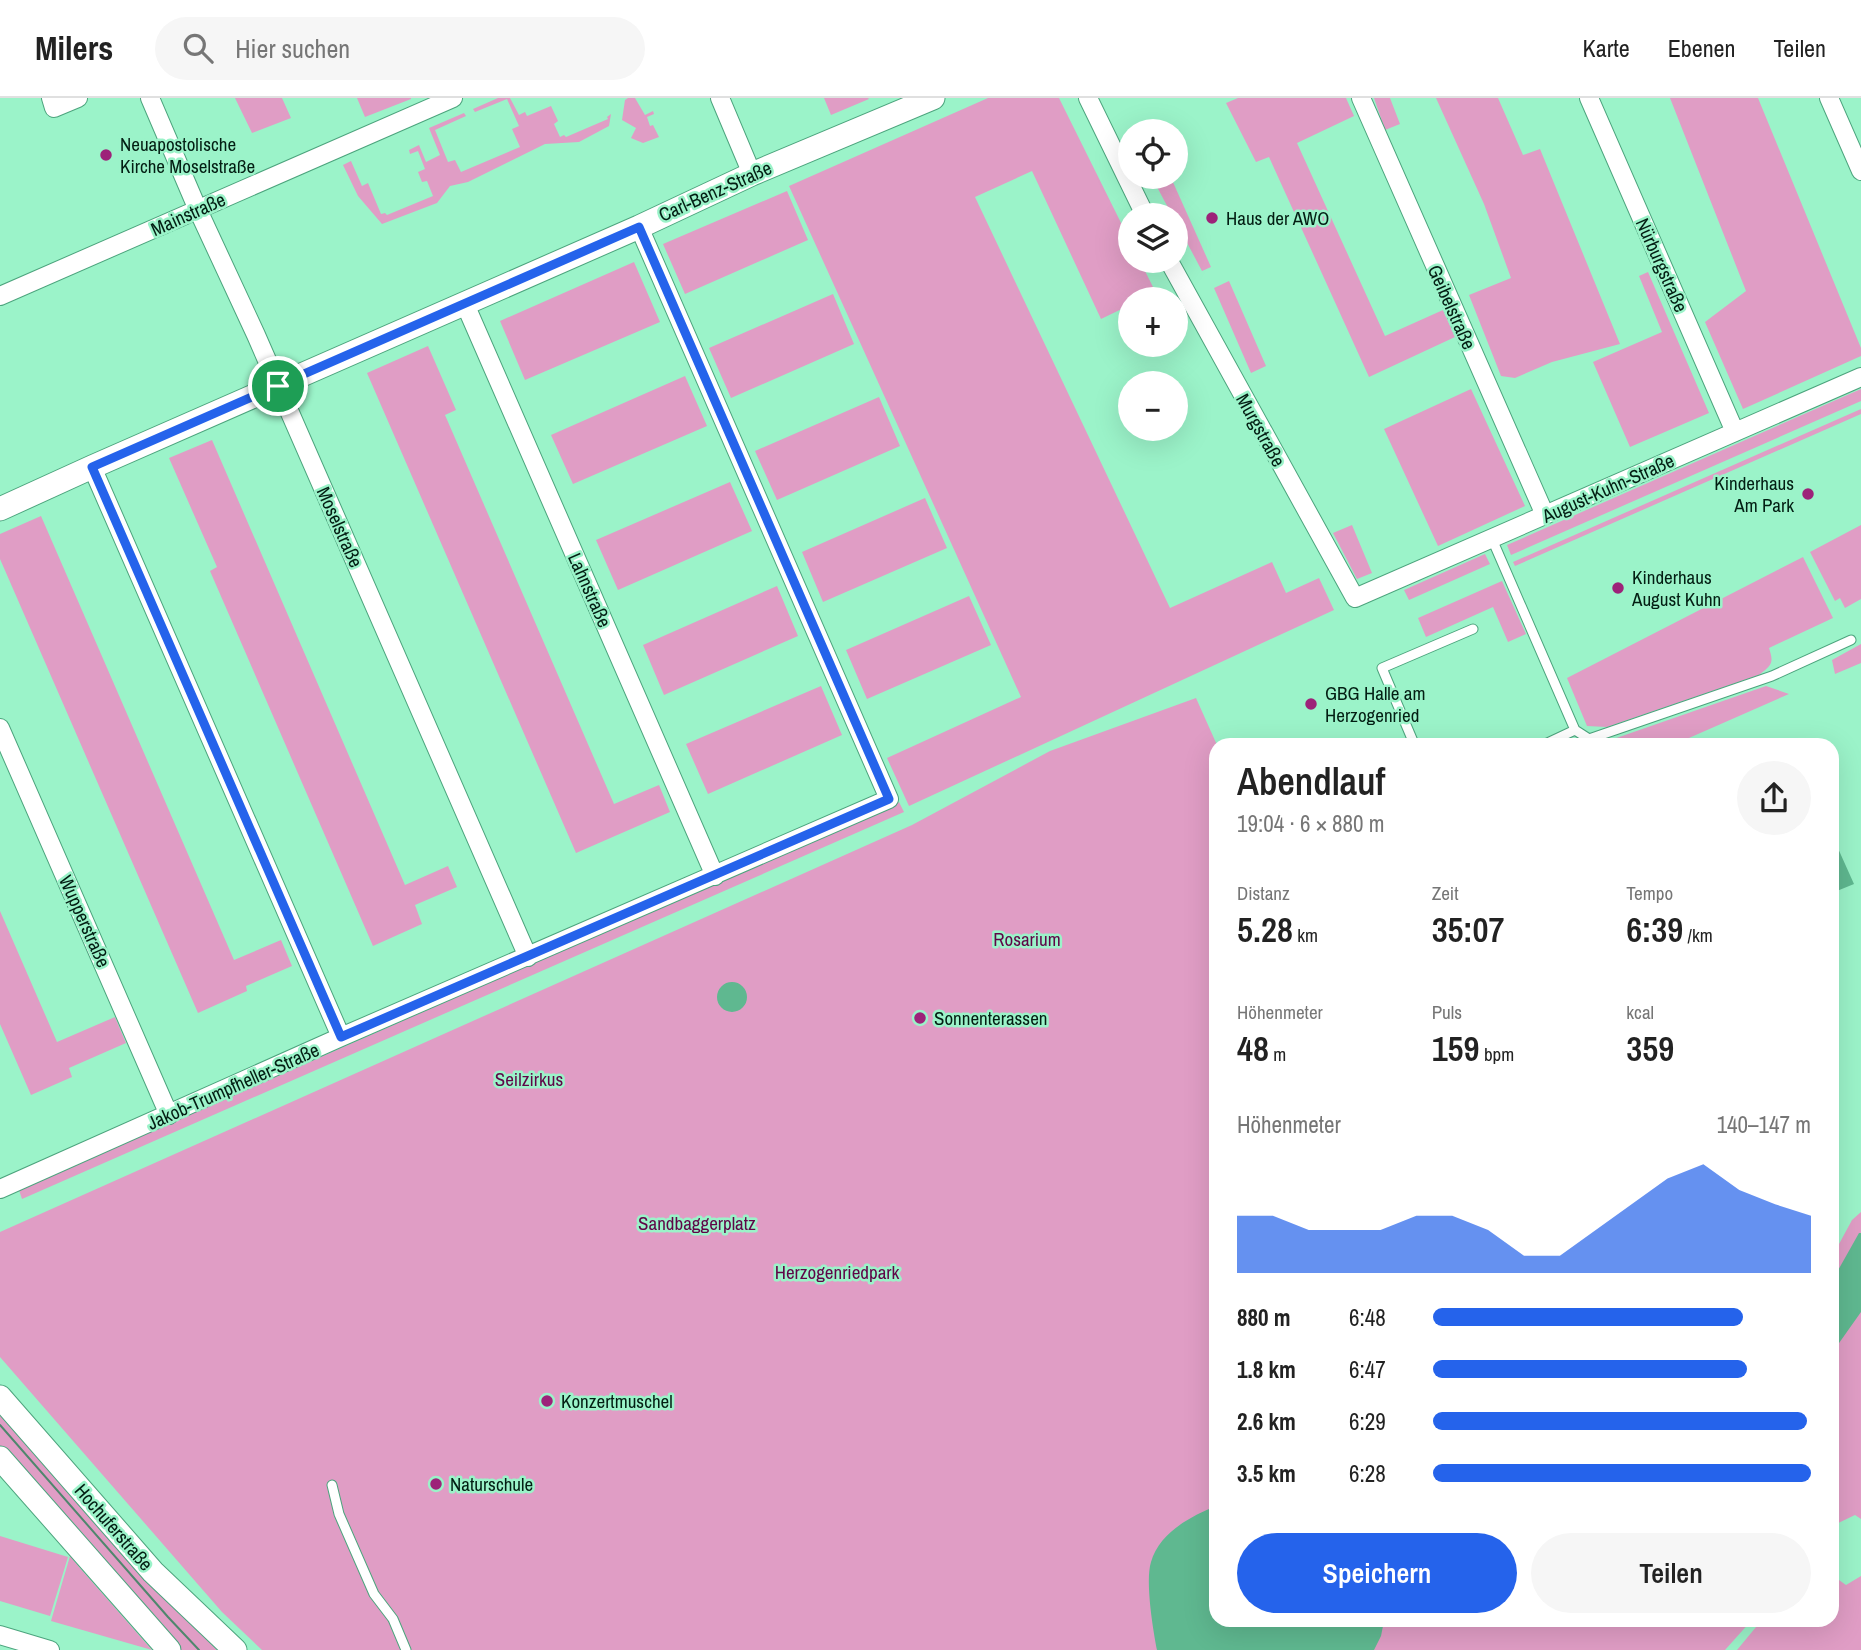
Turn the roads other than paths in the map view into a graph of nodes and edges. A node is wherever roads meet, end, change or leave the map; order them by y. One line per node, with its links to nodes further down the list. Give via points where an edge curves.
1 (51, 98): 2 (street, via 54,108)
2 (78, 98)
3 (150, 98): 14 (street, Moselstraße)
4 (453, 98): 14 (street, Mainstraße)
5 (720, 98): 12 (street)
6 (933, 98): 12 (street, Carl-Benz-Straße)
7 (1088, 98): 13 (street)
8 (1361, 98): 24 (street, Geibelstraße)
9 (1589, 98): 21 (street, Nürburgstraße)
10 (1829, 98): 11 (street)
11 (1861, 171)
12 (752, 174): 15 (street, Carl-Benz-Straße)
13 (1139, 203)
14 (198, 209): 17 (street, Mainstraße); 20 (street, Moselstraße)
15 (639, 227): 18 (street, Carl-Benz-Straße); 35 (street, Jakob-Trumpfheller-Straße, via 889,799)
16 (1176, 273): 26 (street, Murgstraße)
17 (0, 296)
18 (465, 304): 20 (street, Carl-Benz-Straße); 35 (street, Lahnstraße)
19 (1861, 377): 21 (street, August-Kuhn-Straße)
20 (278, 386): 22 (street, Carl-Benz-Straße); 36 (street, Moselstraße)
21 (1735, 432): 24 (street, August-Kuhn-Straße)
22 (92, 467): 23 (street, Carl-Benz-Straße); 37 (street)
23 (0, 509)
24 (1545, 515): 25 (street, August-Kuhn-Straße)
25 (1492, 539): 26 (street, August-Kuhn-Straße); 30 (lane)
26 (1355, 598)
27 (1472, 629): 31 (lane, via 1382,668)
28 (1852, 640): 34 (lane, via 1772,676)
29 (0, 728): 38 (street, Wupperstraße)
30 (1576, 730): 32 (lane); 33 (lane)
31 (1412, 738)
32 (1558, 738)
33 (1588, 738)
34 (1601, 738)
35 (715, 876): 36 (street, Jakob-Trumpfheller-Straße)
36 (528, 957): 37 (street, Jakob-Trumpfheller-Straße)
37 (341, 1037): 38 (street, Jakob-Trumpfheller-Straße)
38 (169, 1115): 39 (street, Jakob-Trumpfheller-Straße)
39 (0, 1189)
40 (0, 1397): 46 (street, Hochuferstraße, via 153,1572)
41 (0, 1458): 45 (street, Hochuferstraße)
42 (332, 1485): 47 (lane, via 338,1514 374,1594 393,1619)
43 (0, 1635): 44 (street)
44 (50, 1650)
45 (169, 1650)
46 (234, 1650)
47 (406, 1650)

